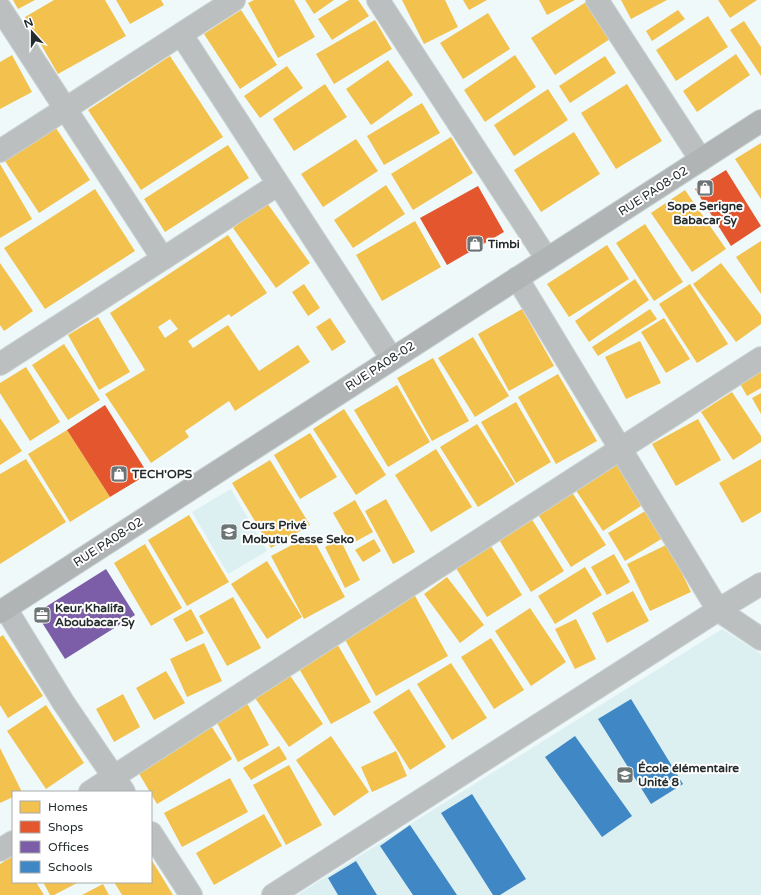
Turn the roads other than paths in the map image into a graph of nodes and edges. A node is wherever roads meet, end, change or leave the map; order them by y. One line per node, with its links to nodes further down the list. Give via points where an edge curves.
1 (234, 0): 5 (street)
2 (378, 0): 12 (street)
3 (597, 0): 9 (street)
4 (0, 8): 6 (street)
5 (181, 34): 6 (street); 10 (street)
6 (66, 109): 8 (street); 11 (street)
7 (761, 121): 9 (street, RUE PA08-02)
8 (0, 151)
9 (701, 160): 12 (street, RUE PA08-02)
10 (277, 184): 11 (street); 15 (street)
11 (163, 258): 16 (street)
12 (547, 259): 13 (street, RUE PA08-02)
13 (517, 278): 15 (street, RUE PA08-02); 17 (street)
14 (761, 358): 17 (street)
15 (392, 359): 20 (street, RUE PA08-02)
16 (0, 364)
17 (620, 449): 19 (street); 22 (street)
18 (761, 584): 19 (street)
19 (718, 610): 21 (street); 28 (street)
20 (3, 611): 22 (street)
21 (761, 639)
22 (119, 784): 23 (street)
23 (94, 791)
24 (152, 835): 27 (street)
25 (12, 843): 26 (street)
26 (0, 850)
27 (191, 895)
28 (273, 895)

